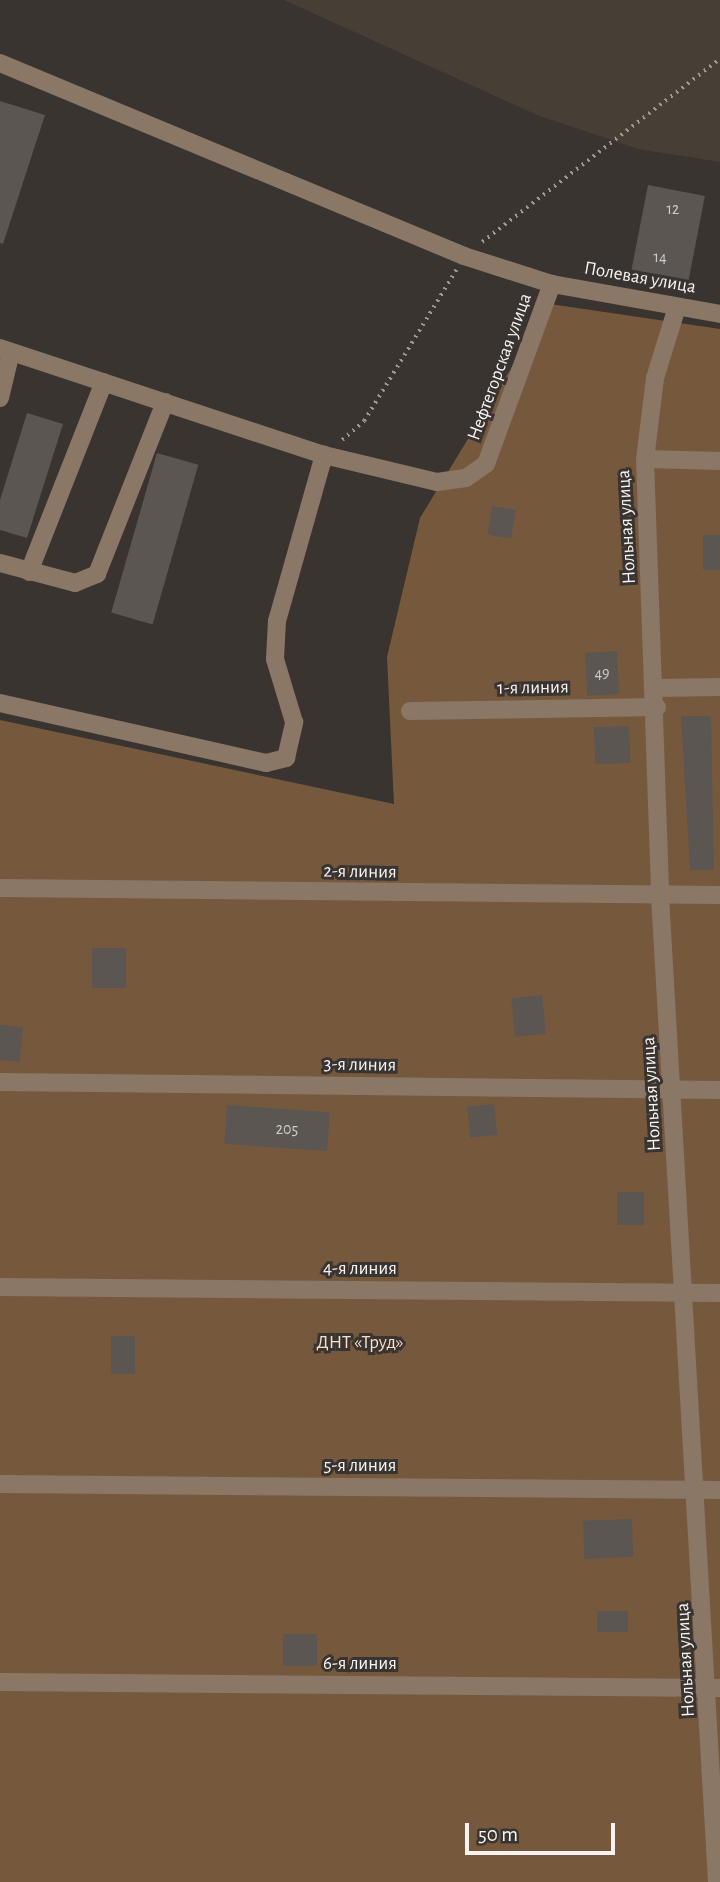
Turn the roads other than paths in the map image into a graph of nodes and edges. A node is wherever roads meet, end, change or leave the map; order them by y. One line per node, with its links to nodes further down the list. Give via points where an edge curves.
1 (0, 63): 2 (street, Нефтегорская улица, via 464,256)
2 (552, 284): 3 (street, Полевая улица); 9 (street, Нефтегорская улица, via 486,464 467,478 437,482)
3 (677, 307): 4 (street, Полевая улица); 10 (street, Нольная улица, via 655,378)
4 (720, 314)
5 (6, 350): 6 (street, Нефтегорская улица); 7 (street)
6 (104, 382): 8 (street, Нефтегорская улица); 13 (street)
7 (0, 398)
8 (165, 402): 9 (street, Нефтегорская улица); 13 (street, via 97,574 75,583)
9 (324, 455): 16 (street, via 277,621 275,659 294,722 286,758 266,763)
10 (645, 459): 11 (street); 15 (street, Нольная улица)
11 (720, 461)
12 (0, 563): 13 (street)
13 (29, 572)
14 (720, 687): 15 (street)
15 (656, 688): 17 (street, Нольная улица)
16 (0, 703)
17 (657, 707): 18 (street, 1-я линия); 21 (street, Нольная улица)
18 (410, 711)
19 (0, 888): 21 (street, 2-я линия)
20 (720, 895): 21 (street, 2-я линия)
21 (660, 897): 23 (street, Нольная улица)
22 (0, 1082): 23 (street, 3-я линия)
23 (673, 1090): 24 (street, 3-я линия); 26 (street, Нольная улица)
24 (720, 1090)
25 (0, 1287): 26 (street, 4-я линия)
26 (683, 1293): 27 (street, 4-я линия); 29 (street, Нольная улица)
27 (720, 1293)
28 (0, 1484): 29 (street, 5-я линия)
29 (696, 1490): 30 (street, 5-я линия); 32 (street, Нольная улица)
30 (720, 1490)
31 (0, 1682): 32 (street, 6-я линия)
32 (715, 1688): 33 (street, Нольная улица)
33 (717, 1882)

